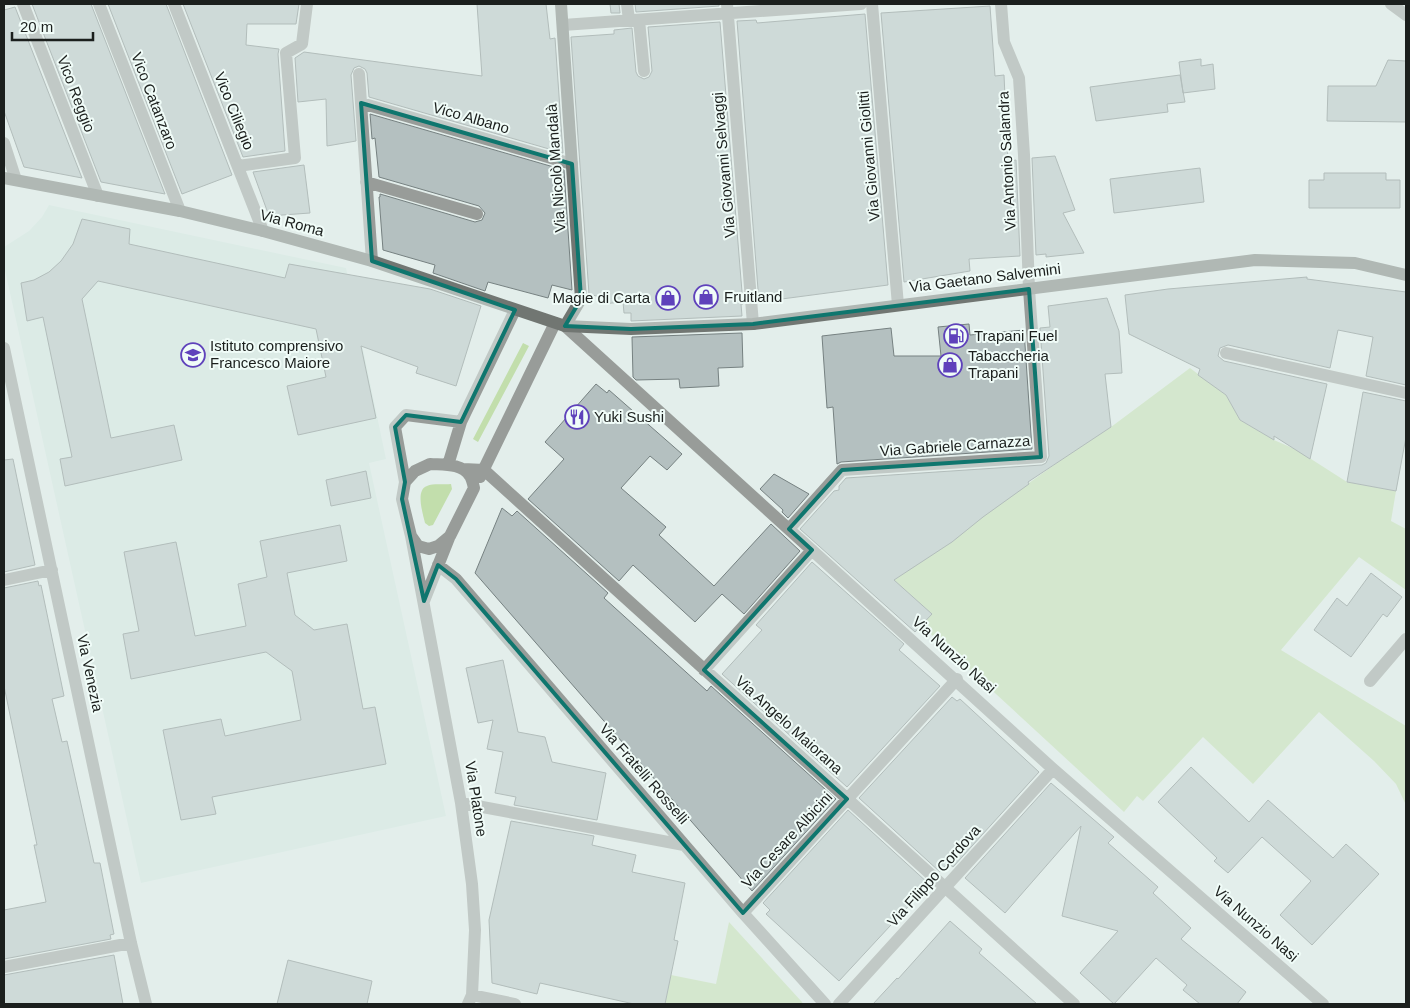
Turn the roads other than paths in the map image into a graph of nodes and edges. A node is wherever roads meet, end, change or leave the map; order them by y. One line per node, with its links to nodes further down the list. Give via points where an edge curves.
1 (23, 4): 24 (street, Vico Reggio)
2 (99, 4): 25 (street, Vico Catanzaro)
3 (174, 4): 21 (street, Vico Ciliegio)
4 (307, 4): 21 (street, via 302,44 286,53 294,158)
5 (561, 4): 15 (main road, Via Nicolò Mandalà)
6 (628, 4): 14 (street)
7 (861, 4): 11 (street)
8 (872, 4): 31 (street, Via Giovanni Giolitti)
9 (1001, 4): 30 (street, Via Antonio Salandra, via 1004,42 1019,78)
10 (1391, 4): 13 (street)
11 (799, 6): 12 (street)
12 (727, 8): 14 (street); 33 (street, Via Giovanni Selvaggi)
13 (1406, 15)
14 (634, 20): 15 (street); 16 (street)
15 (563, 25): 20 (main road, Via Nicolò Mandalà)
16 (644, 71)
17 (359, 74): 18 (street)
18 (361, 103): 20 (street, Vico Albano); 23 (street)
19 (4, 143): 22 (street)
20 (572, 164): 34 (main road, Via Nicolò Mandalà, via 581,298)
21 (238, 166): 27 (street, Vico Ciliegio)
22 (10, 179): 24 (main road, Via Roma)
23 (366, 182): 26 (street); 28 (street)
24 (98, 196): 25 (main road, Via Roma)
25 (180, 210): 27 (main road, Via Roma)
26 (477, 214)
27 (263, 231): 28 (main road, Via Roma)
28 (372, 261): 32 (main road, Via Roma)
29 (1406, 275): 30 (main road, Via Gaetano Salvemini, via 1355,263 1255,260)
30 (1029, 289): 31 (main road, Via Gaetano Salvemini); 45 (street, Via Gabriele Carnazza, via 1041,457 842,470)
31 (898, 305): 33 (main road, Via Gaetano Salvemini)
32 (514, 310): 34 (main road, Via Roma); 39 (street)
33 (753, 324): 34 (main road, Via Gaetano Salvemini, via 631,329)
34 (560, 325): 42 (street); 45 (street, Via Nunzio Nasi)
35 (4, 348): 37 (street, Via Venezia)
36 (1226, 353): 38 (street)
37 (8, 392): 50 (street, Via Venezia)
38 (1406, 393)
39 (461, 422): 40 (street); 43 (street, via 406,415 395,427)
40 (448, 465): 41 (street); 43 (street, via 430,464 414,471)
41 (463, 469): 42 (street); 44 (street, via 470,476)
42 (484, 470): 44 (street); 54 (street, Via Angelo Maiorana)
43 (405, 482): 46 (street, via 402,500)
44 (474, 488): 47 (street)
45 (789, 529): 48 (street, Via Nunzio Nasi)
46 (411, 536): 47 (street, via 418,546 429,549); 52 (street, Via Platone)
47 (450, 536): 49 (street)
48 (812, 550): 54 (street); 55 (street, Via Nunzio Nasi)
49 (438, 565): 52 (street); 60 (street, Via Fratelli Rosselli, via 456,579)
50 (52, 570): 51 (street); 63 (street, Via Venezia)
51 (4, 580)
52 (424, 601): 59 (street, Via Platone)
53 (1406, 638): 56 (street)
54 (704, 670): 58 (street, Via Angelo Maiorana)
55 (956, 679): 57 (street, Via Nunzio Nasi); 58 (street, Via Cesare Albicini)
56 (1370, 681)
57 (1053, 768): 61 (street, Via Filippo Cordova); 71 (street, Via Nunzio Nasi)
58 (847, 799): 61 (street, Via Angelo Maiorana); 62 (street, Via Cesare Albicini)
59 (461, 803): 60 (street); 65 (street, Via Platone, via 475,930)
60 (684, 845): 62 (street, Via Fratelli Rosselli)
61 (945, 888): 69 (street, Via Filippo Cordova); 70 (street, Via Angelo Maiorana)
62 (743, 912): 68 (street, Via Fratelli Rosselli)
63 (131, 942): 64 (street); 66 (street, Via Venezia)
64 (4, 966)
65 (470, 1000): 67 (street)
66 (146, 1004)
67 (515, 1004)
68 (825, 1004)
69 (839, 1004)
70 (1074, 1004)
71 (1323, 1004)

